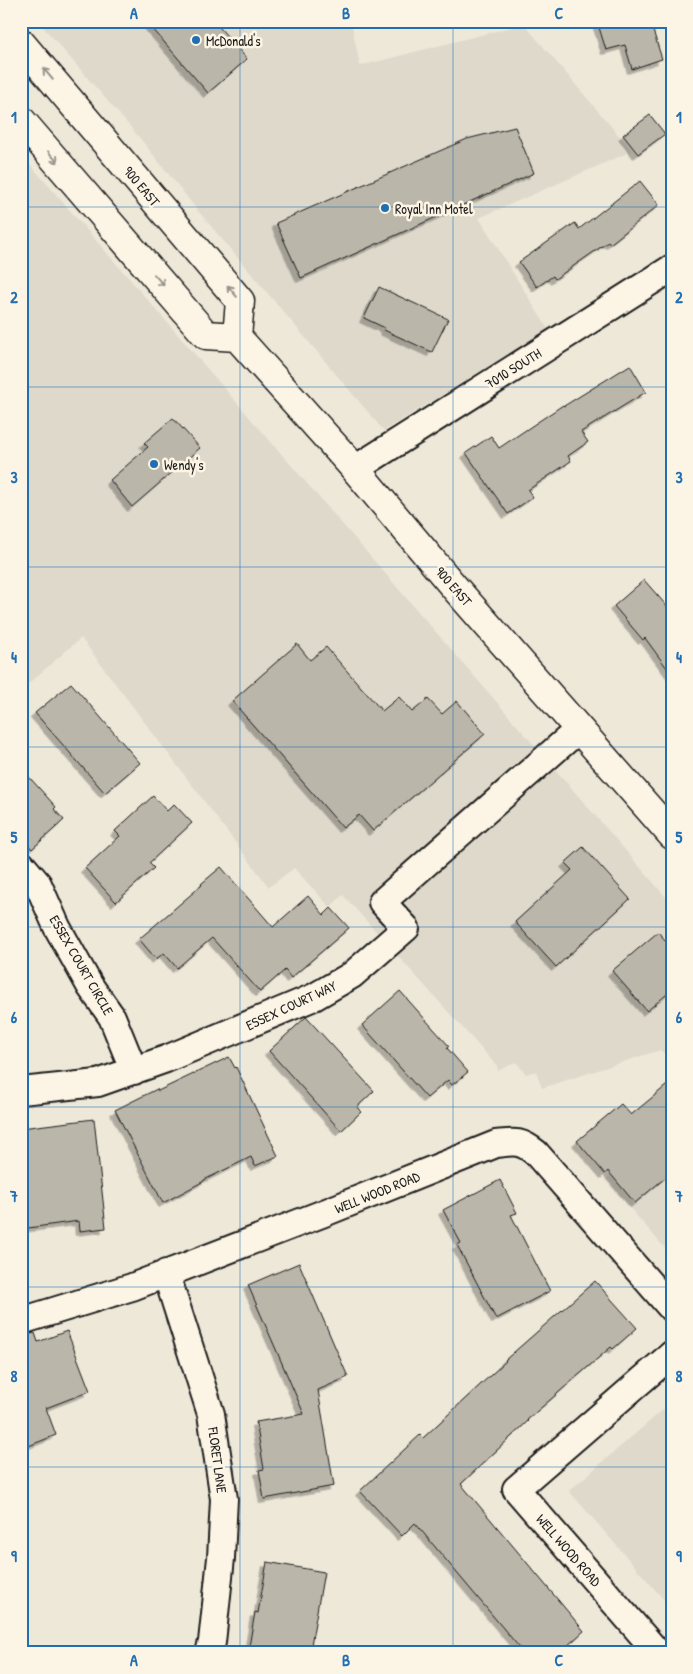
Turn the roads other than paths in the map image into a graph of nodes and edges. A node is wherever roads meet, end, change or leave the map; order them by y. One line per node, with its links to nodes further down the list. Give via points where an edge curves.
1 (21, 43): 4 (main road, 900 EAST, one-way to 1, via 240,301)
2 (21, 120): 4 (main road, one-way to 4, via 206,335)
3 (672, 268): 5 (street, 7010 SOUTH)
4 (237, 337): 5 (main road, 900 EAST)
5 (355, 469): 6 (main road, 900 EAST)
6 (579, 729): 7 (main road, 900 EAST); 9 (street, ESSEX COURT WAY, via 382,902 406,928 352,975 314,997)
7 (672, 835)
8 (21, 864): 9 (street, ESSEX COURT CIRCLE, via 38,884 90,986 112,1017)
9 (134, 1071): 10 (street, ESSEX COURT WAY, via 98,1083)
10 (21, 1091)
11 (166, 1273): 12 (street, WELL WOOD ROAD, via 496,1144 517,1141 536,1153); 13 (street, WELL WOOD ROAD, via 132,1287); 15 (street, FLORET LANE, via 211,1414 224,1499 219,1577)
12 (672, 1309)
13 (21, 1320)
14 (672, 1354): 16 (street, WELL WOOD ROAD, via 516,1489)
15 (209, 1653)
16 (658, 1653)

